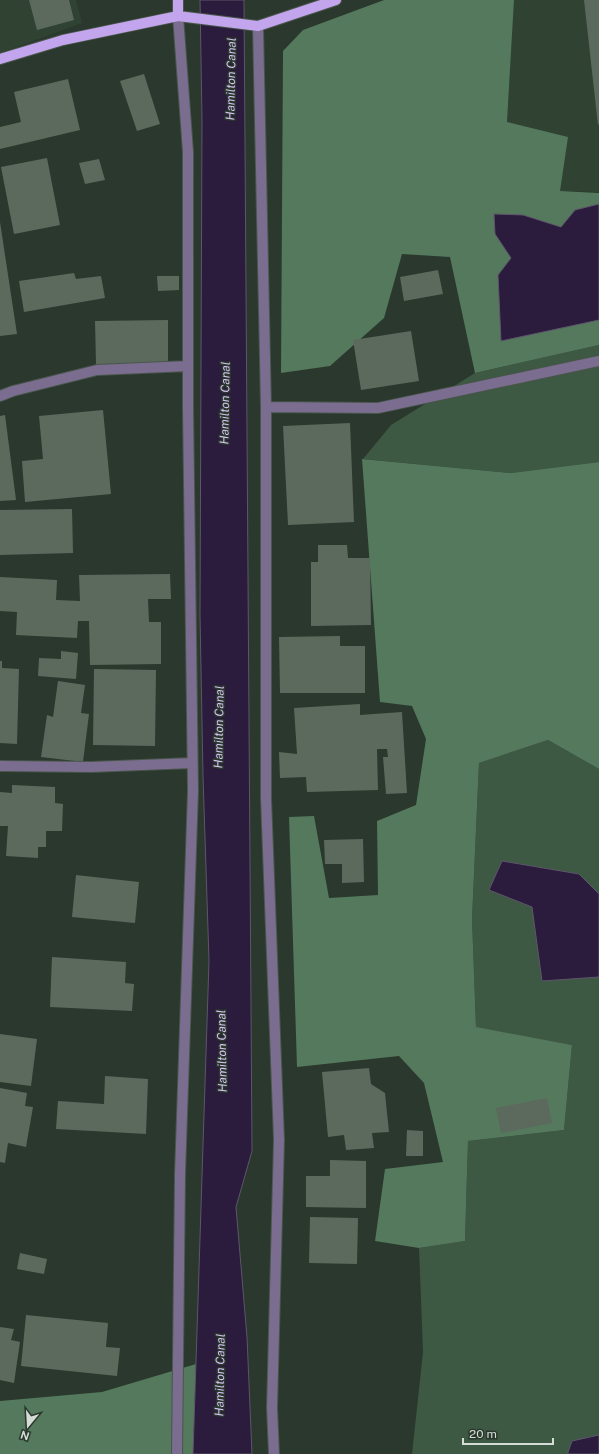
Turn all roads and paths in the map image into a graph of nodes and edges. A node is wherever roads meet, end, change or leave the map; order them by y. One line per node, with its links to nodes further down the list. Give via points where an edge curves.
1 (178, 0): 3 (main road)
2 (336, 0): 4 (main road)
3 (178, 16): 4 (main road); 5 (main road, via 62,40); 7 (street, via 188,152)
4 (258, 26): 9 (street)
5 (0, 59)
6 (599, 361): 9 (street, via 378,408)
7 (188, 366): 8 (street, via 98,370); 10 (street)
8 (0, 396)
9 (266, 407): 13 (street, via 266,798 279,1140 272,1408)
10 (192, 763): 11 (street, via 91,767); 12 (street, via 180,1174)
11 (0, 766)
12 (177, 1454)
13 (274, 1454)

